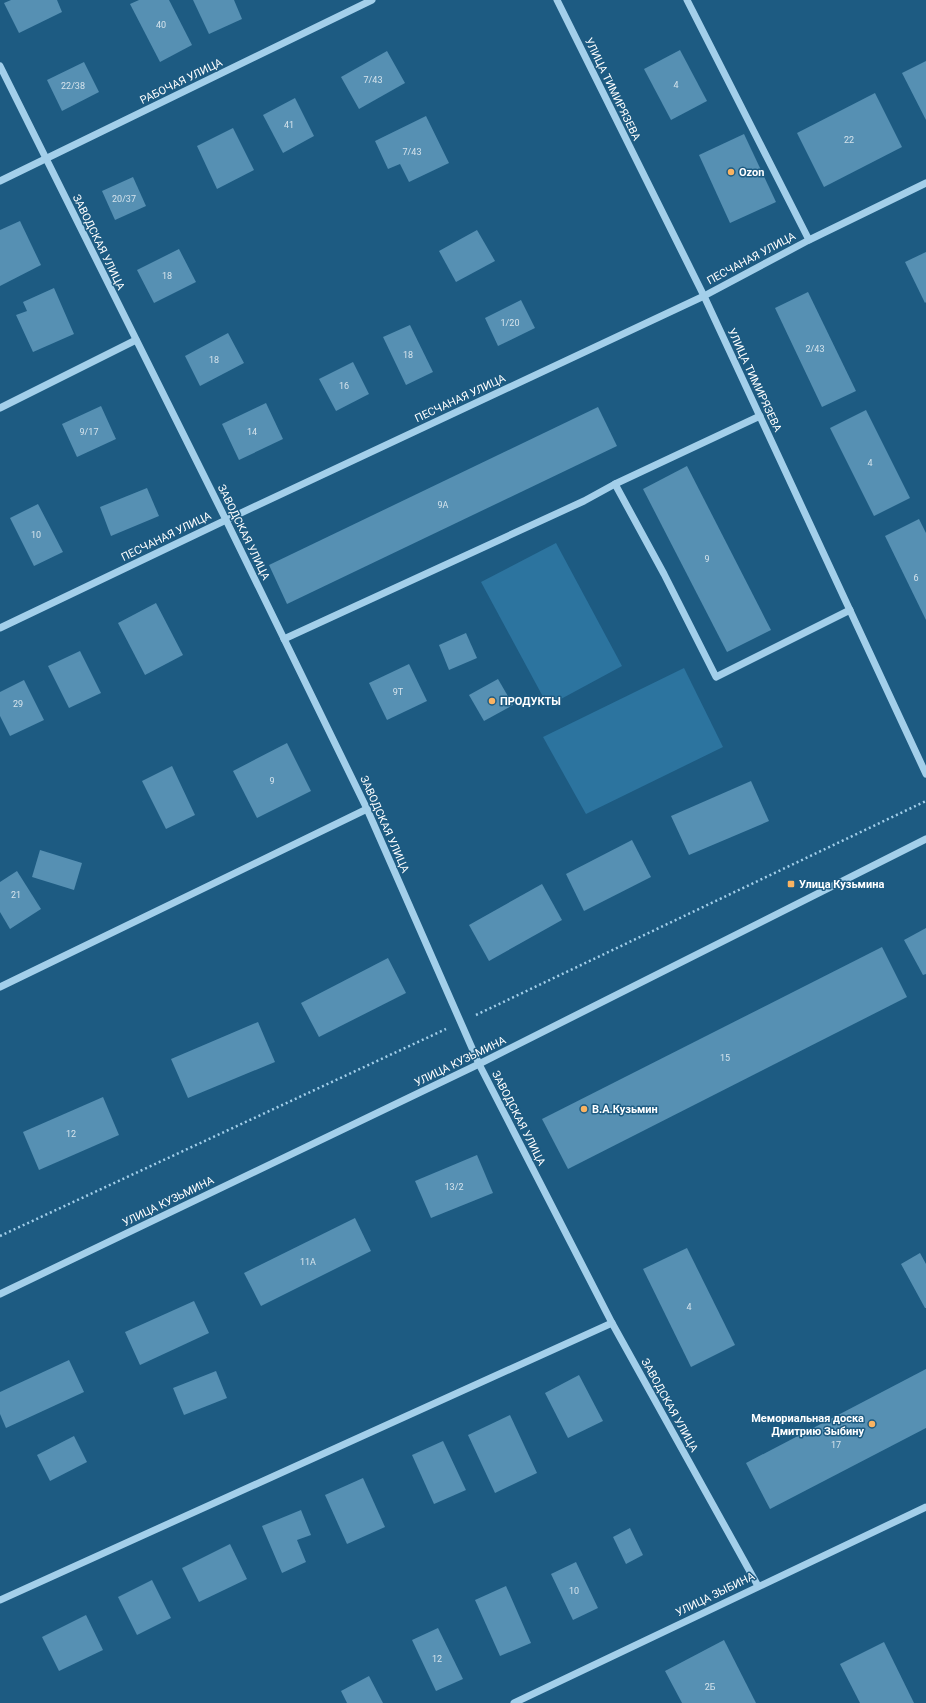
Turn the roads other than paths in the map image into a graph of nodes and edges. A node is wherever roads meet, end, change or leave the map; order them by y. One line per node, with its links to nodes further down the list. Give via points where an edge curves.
1 (372, 0): 5 (street, РАБОЧАЯ УЛИЦА)
2 (556, 0): 9 (street, УЛИЦА ТИМИРЯЗЕВА)
3 (687, 0): 8 (street)
4 (0, 66): 5 (street, ЗАВОДСКАЯ УЛИЦА)
5 (45, 159): 6 (street, РАБОЧАЯ УЛИЦА); 10 (street, ЗАВОДСКАЯ УЛИЦА)
6 (0, 181)
7 (926, 183): 8 (street, ПЕСЧАНАЯ УЛИЦА)
8 (809, 240): 9 (street, ПЕСЧАНАЯ УЛИЦА)
9 (704, 296): 12 (street, УЛИЦА ТИМИРЯЗЕВА); 14 (street, ПЕСЧАНАЯ УЛИЦА)
10 (136, 340): 11 (street); 14 (street, ЗАВОДСКАЯ УЛИЦА)
11 (0, 408)
12 (760, 416): 13 (street); 15 (street, УЛИЦА ТИМИРЯЗЕВА)
13 (615, 484): 15 (street, via 716,677); 17 (street, via 584,501)
14 (226, 520): 16 (street, ПЕСЧАНАЯ УЛИЦА); 17 (street, ЗАВОДСКАЯ УЛИЦА)
15 (850, 610): 18 (street, УЛИЦА ТИМИРЯЗЕВА)
16 (0, 628)
17 (284, 639): 19 (street, ЗАВОДСКАЯ УЛИЦА)
18 (926, 774)
19 (367, 809): 21 (street); 22 (street, ЗАВОДСКАЯ УЛИЦА)
20 (926, 839): 22 (street, УЛИЦА КУЗЬМИНА)
21 (0, 987)
22 (479, 1064): 23 (street, УЛИЦА КУЗЬМИНА); 24 (street, ЗАВОДСКАЯ УЛИЦА)
23 (0, 1294)
24 (612, 1323): 26 (street, ЗАВОДСКАЯ УЛИЦА); 27 (street)
25 (926, 1507): 26 (street, УЛИЦА ЗЫБИНА)
26 (758, 1586): 28 (street, УЛИЦА ЗЫБИНА)
27 (0, 1600)
28 (514, 1703)

